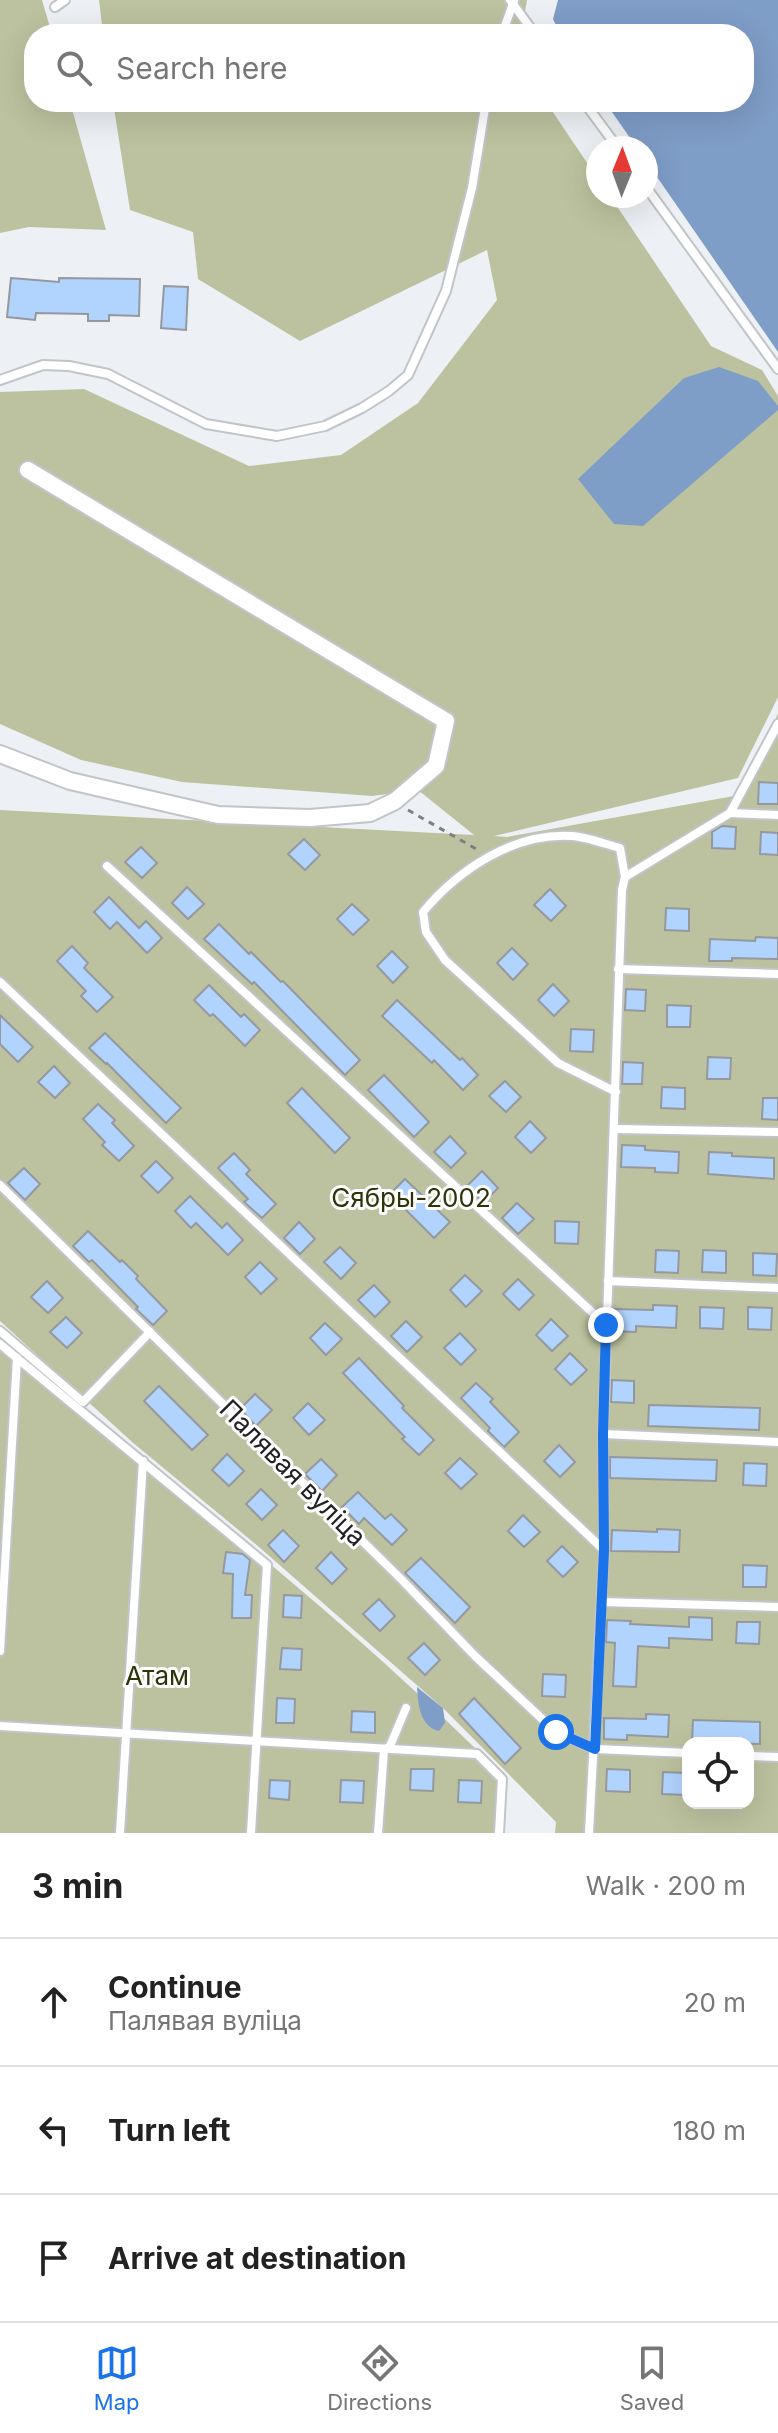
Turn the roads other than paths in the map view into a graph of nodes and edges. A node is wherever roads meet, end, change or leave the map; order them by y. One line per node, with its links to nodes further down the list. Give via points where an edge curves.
1 (65, 0): 3 (lane)
2 (512, 1): 4 (lane); 5 (lane)
3 (55, 7)
4 (505, 24)
5 (528, 24)
6 (484, 112): 11 (lane, via 446,291 408,375 362,408 325,426 277,436 206,424 108,374 82,368 43,365)
7 (591, 112): 8 (lane)
8 (609, 136)
9 (658, 204): 10 (lane)
10 (778, 369)
11 (0, 380)
12 (28, 470): 14 (street, via 446,721 436,766 395,801 370,813 310,818 218,815 70,781)
13 (778, 724): 15 (lane)
14 (0, 754)
15 (730, 813): 16 (lane); 18 (lane)
16 (778, 815)
17 (107, 866): 28 (lane)
18 (625, 877): 19 (lane); 22 (lane, via 620,848 573,836 539,839 487,856 442,889 423,912 426,932 445,960 558,1063)
19 (618, 969): 20 (lane); 22 (lane)
20 (778, 974)
21 (0, 982): 36 (lane)
22 (616, 1092): 23 (lane)
23 (616, 1129): 24 (lane); 26 (lane)
24 (778, 1132)
25 (0, 1185): 30 (lane, Палявая вуліца)
26 (608, 1281): 27 (lane); 28 (lane)
27 (778, 1288)
28 (606, 1325): 33 (lane)
29 (0, 1331): 30 (lane, via 83,1402)
30 (150, 1332): 44 (lane, Палявая вуліца, via 556,1732)
31 (0, 1344): 32 (lane)
32 (17, 1358): 35 (lane); 39 (lane)
33 (603, 1434): 34 (lane); 36 (lane)
34 (778, 1442)
35 (143, 1461): 42 (lane); 43 (lane, via 267,1565)
36 (604, 1550): 37 (lane)
37 (602, 1602): 38 (lane); 44 (lane)
38 (778, 1607)
39 (0, 1651)
40 (406, 1708): 45 (lane)
41 (0, 1726): 42 (lane)
42 (127, 1734): 43 (lane); 49 (lane)
43 (258, 1742): 45 (lane); 50 (lane)
44 (595, 1749): 46 (lane); 53 (lane)
45 (384, 1750): 51 (lane); 52 (lane, via 477,1754 502,1779)
46 (682, 1753)
47 (754, 1756): 48 (lane)
48 (778, 1757)
49 (120, 1833)
50 (251, 1833)
51 (378, 1833)
52 (499, 1833)
53 (589, 1833)

